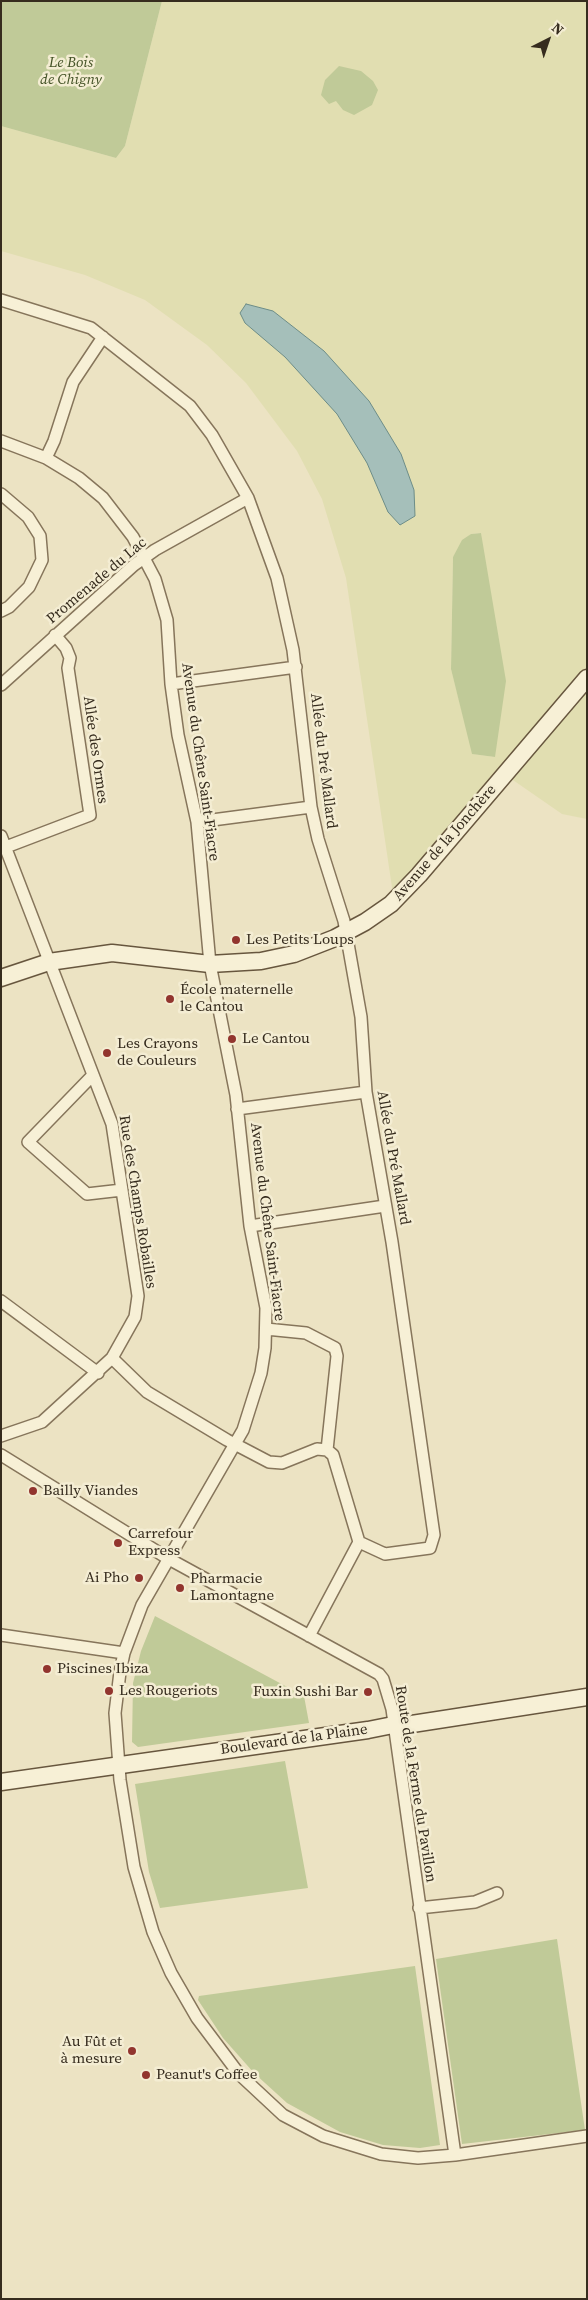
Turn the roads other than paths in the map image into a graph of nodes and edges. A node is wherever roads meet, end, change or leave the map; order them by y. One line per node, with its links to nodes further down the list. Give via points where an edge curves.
1 (1, 300): 2 (street, Allée du Pré Mallard, via 91,328)
2 (102, 337): 4 (street, via 73,382); 6 (street, Allée du Pré Mallard, via 190,406 217,444)
3 (1, 441): 4 (street, Avenue du Chêne Saint-Fiacre)
4 (46, 458): 7 (street, Avenue du Chêne Saint-Fiacre, via 79,478 103,498)
5 (1, 494): 8 (street, via 28,516 40,536 42,560 29,587)
6 (248, 498): 7 (street, Promenade du Lac); 10 (street, Allée du Pré Mallard, via 277,578)
7 (145, 557): 9 (street, Promenade du Lac); 12 (street, Avenue du Chêne Saint-Fiacre, via 167,620)
8 (1, 611)
9 (55, 635): 13 (street, Promenade du Lac); 17 (street, Allée des Ormes, via 70,658 68,668 90,815)
10 (296, 667): 12 (street); 14 (street, Allée du Pré Mallard)
11 (587, 678): 18 (main road, Avenue de la Jonchère, via 408,887 391,904)
12 (171, 684): 15 (street, Avenue du Chêne Saint-Fiacre)
13 (1, 685)
14 (311, 807): 15 (street); 18 (street, Allée du Pré Mallard)
15 (196, 822): 20 (street, Avenue du Chêne Saint-Fiacre)
16 (1, 836): 17 (street, Rue des Champs Robailles)
17 (6, 847): 19 (street, Rue des Champs Robailles)
18 (346, 932): 20 (main road, Avenue de la Jonchère, via 294,954 261,961); 23 (street, Allée du Pré Mallard, via 361,1018)
19 (49, 962): 20 (main road, Avenue de la Jonchère, via 112,953); 21 (main road, Avenue de la Jonchère); 22 (street, Rue des Champs Robailles)
20 (210, 964): 24 (street, Avenue du Chêne Saint-Fiacre)
21 (1, 978)
22 (92, 1076): 25 (street, Rue des Champs Robailles, via 112,1124); 25 (street, via 28,1142 86,1194)
23 (366, 1092): 24 (street); 26 (street, Allée du Pré Mallard)
24 (237, 1109): 27 (street, Avenue du Chêne Saint-Fiacre)
25 (122, 1190): 30 (street, Rue des Champs Robailles, via 138,1296 135,1317)
26 (385, 1206): 27 (street); 36 (street, Allée du Pré Mallard, via 434,1535 430,1548 385,1554)
27 (250, 1226): 29 (street, Avenue du Chêne Saint-Fiacre, via 266,1308)
28 (1, 1300): 31 (street)
29 (266, 1329): 33 (street, Avenue du Chêne Saint-Fiacre, via 261,1373); 34 (street, via 306,1333 335,1348 337,1356)
30 (112, 1358): 31 (street, Rue des Champs Robailles); 33 (street, via 147,1392)
31 (98, 1373): 32 (street, Rue des Champs Robailles, via 42,1422)
32 (1, 1436)
33 (235, 1444): 34 (street, via 269,1462 282,1463 316,1449); 37 (street, Avenue du Chêne Saint-Fiacre)
34 (327, 1450): 36 (street, via 333,1454)
35 (1, 1455): 37 (street, Route de la Ferme du Pavillon)
36 (359, 1542): 39 (street)
37 (169, 1559): 39 (street, Route de la Ferme du Pavillon); 40 (street, Avenue du Chêne Saint-Fiacre, via 142,1605)
38 (1, 1635): 40 (street)
39 (309, 1636): 42 (street, Route de la Ferme du Pavillon, via 384,1679)
40 (124, 1653): 43 (street, Avenue du Chêne Saint-Fiacre, via 115,1713)
41 (587, 1697): 42 (main road, Boulevard de la Plaine)
42 (393, 1725): 43 (main road, Boulevard de la Plaine); 46 (street, Route de la Ferme du Pavillon)
43 (119, 1765): 44 (main road, Boulevard de la Plaine); 49 (street, Avenue du Chêne Saint-Fiacre, via 134,1867 154,1932 171,1972 197,2018 239,2074 283,2115 323,2136 380,2154 418,2158)
44 (1, 1782)
45 (497, 1893): 46 (street, via 475,1902)
46 (419, 1908): 49 (street, Route de la Ferme du Pavillon)
47 (586, 2136): 48 (street); 49 (street, Avenue du Chêne Saint-Fiacre)
48 (587, 2141)
49 (455, 2155)

